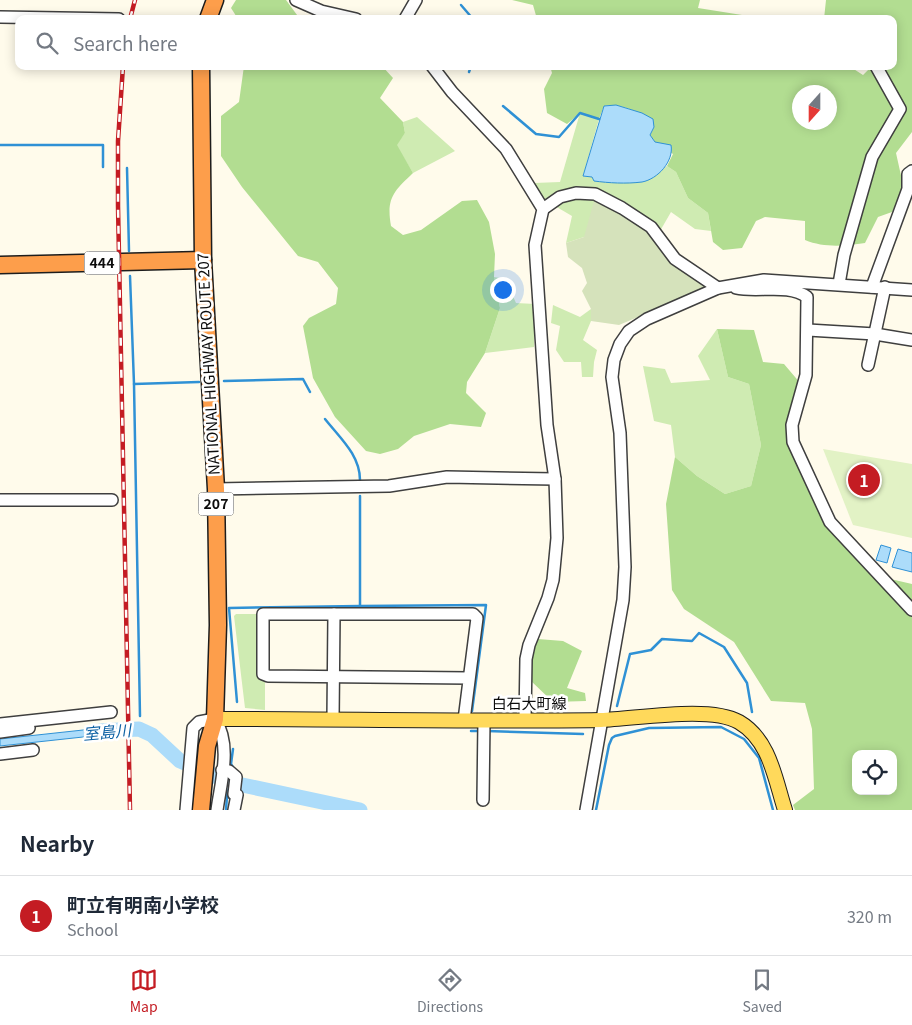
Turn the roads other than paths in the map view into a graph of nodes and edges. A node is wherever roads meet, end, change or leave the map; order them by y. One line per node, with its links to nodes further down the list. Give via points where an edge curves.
1 (215, 0): 4 (highway)
2 (296, 0): 5 (street)
3 (416, 0): 6 (street)
4 (209, 15)
5 (338, 15)
6 (407, 15)
7 (0, 17): 8 (street)
8 (15, 17)
9 (200, 70): 14 (highway, NATIONAL HIGHWAY ROUTE 207 / 207)
10 (435, 70): 13 (street, via 506,149)
11 (878, 70): 17 (street, via 900,109 872,157)
12 (912, 171): 18 (street, via 908,174 908,189)
13 (543, 208): 20 (street, via 560,197 576,193 595,194 651,227 675,259); 26 (street, via 535,245 547,424)
14 (203, 260): 15 (highway, 444); 27 (highway, NATIONAL HIGHWAY ROUTE 207 / 207)
15 (0, 265)
16 (730, 284): 17 (street, via 764,280); 20 (street); 22 (street, via 738,288 802,294 807,297)
17 (839, 284): 18 (street)
18 (872, 286): 19 (street)
19 (886, 287): 21 (street); 23 (street)
20 (718, 288): 39 (street, via 647,319 629,331 614,360 612,377 620,434 625,567)
21 (912, 290)
22 (808, 330): 23 (street); 30 (street, via 806,375 792,425 793,442 830,522)
23 (875, 334): 24 (street); 25 (street)
24 (912, 340)
25 (868, 365)
26 (555, 480): 27 (street, via 447,476 389,486); 38 (street, via 557,538 553,580 528,652)
27 (216, 489): 35 (highway, NATIONAL HIGHWAY ROUTE 207 / 207, via 218,625)
28 (0, 500): 29 (street)
29 (112, 500)
30 (912, 610)
31 (334, 614): 32 (street); 32 (street, via 263,614 263,674); 33 (street, via 473,614 477,618)
32 (334, 677): 33 (street); 36 (street)
33 (469, 678): 37 (street)
34 (111, 712): 42 (street)
35 (215, 719): 36 (main road, 白石大町線); 46 (street, via 222,730 224,742); 48 (street, via 199,722 193,728); 49 (highway, NATIONAL HIGHWAY ROUTE 207 / 207, via 207,746)
36 (334, 719): 37 (main road, 白石大町線)
37 (464, 720): 40 (main road, 白石大町線)
38 (526, 720): 39 (main road, 白石大町線); 40 (main road, 白石大町線)
39 (603, 720): 52 (street); 53 (main road, 白石大町線, via 713,713 738,721 753,732 768,755)
40 (484, 727): 47 (street)
41 (29, 728): 42 (street)
42 (3, 729): 44 (street)
43 (33, 750): 44 (street)
44 (13, 752): 45 (street)
45 (0, 754)
46 (222, 770): 50 (street); 51 (street, via 229,770 236,777 234,794 238,795)
47 (483, 800)
48 (186, 810)
49 (200, 810)
50 (217, 810)
51 (234, 810)
52 (586, 810)
53 (784, 810)

